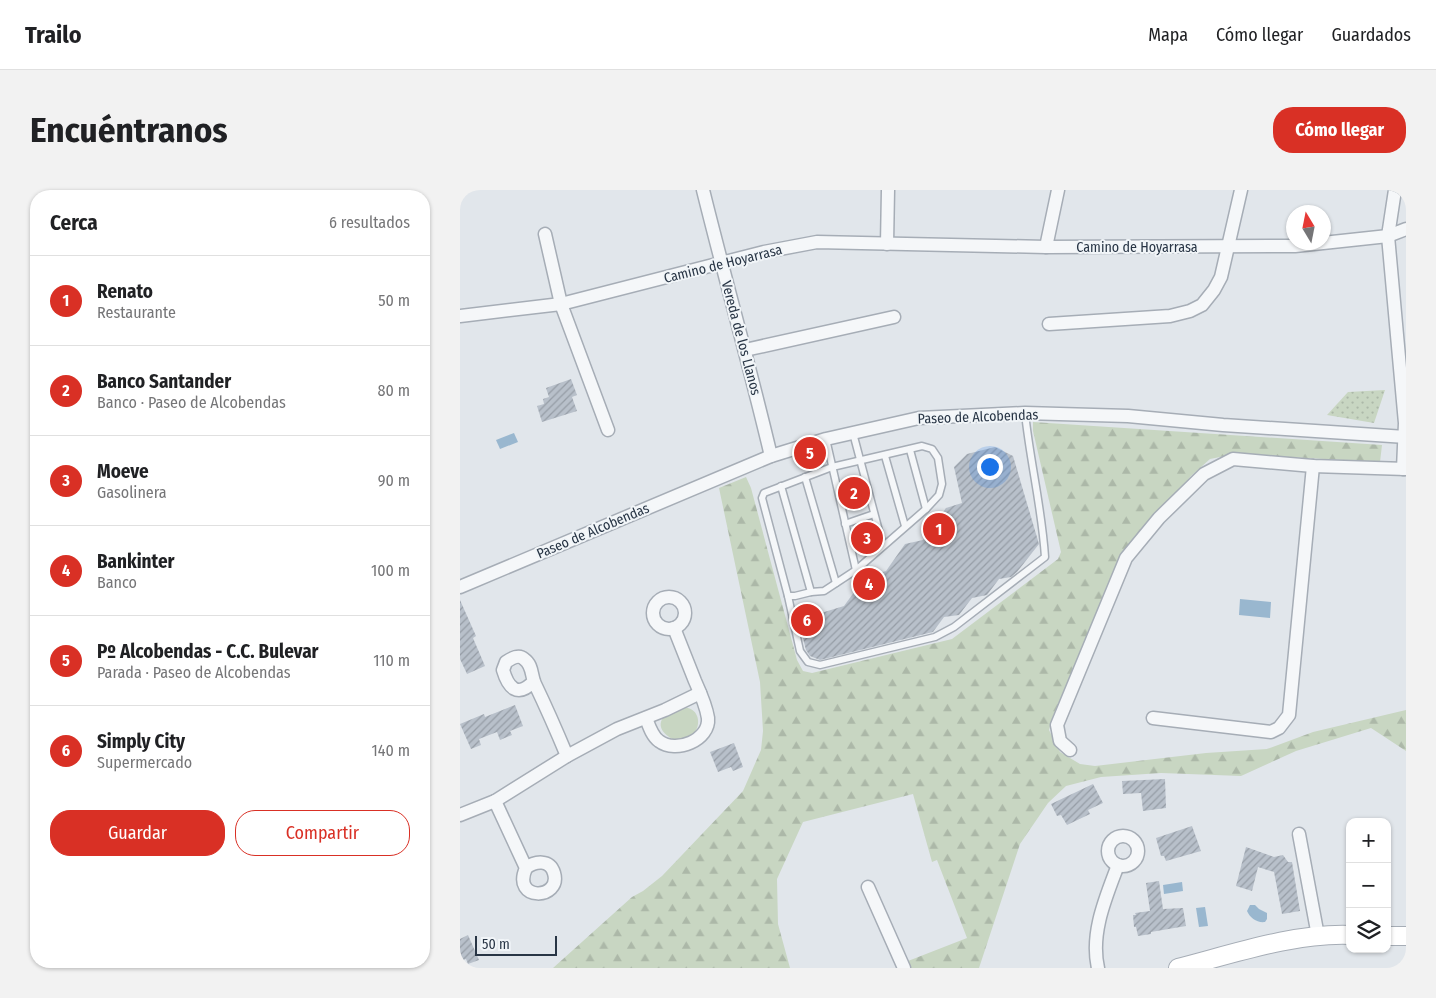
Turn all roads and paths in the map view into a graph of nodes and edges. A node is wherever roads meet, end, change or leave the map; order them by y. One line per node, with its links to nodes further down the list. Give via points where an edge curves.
1 (703, 190): 12 (street, Vereda de los Llanos)
2 (888, 190): 9 (street)
3 (1058, 190): 10 (street)
4 (1241, 190): 11 (street)
5 (1394, 190): 8 (street)
6 (1406, 229): 8 (street, Camino de Hoyarrasa)
7 (545, 234): 13 (street)
8 (1388, 236): 11 (street, Camino de Hoyarrasa, via 1295,246); 21 (street)
9 (887, 244): 10 (street, Camino de Hoyarrasa); 12 (street, Camino de Hoyarrasa, via 817,242)
10 (1046, 247): 11 (street, Camino de Hoyarrasa)
11 (1228, 247): 16 (street, via 1214,290 1202,305 1190,311 1170,316)
12 (721, 264): 13 (street, Camino de Hoyarrasa); 17 (street, Vereda de los Llanos)
13 (560, 304): 14 (street, Camino de Hoyarrasa); 19 (street)
14 (460, 316)
15 (894, 317): 17 (street)
16 (1049, 324)
17 (746, 350): 24 (street, Vereda de los Llanos)
18 (1025, 413): 20 (street, Paseo de Alcobendas, via 919,418); 21 (street, Paseo de Alcobendas, via 1128,416); 41 (lane, via 1045,557 954,627 934,637 820,665 808,662 800,651)
19 (608, 430)
20 (853, 433): 22 (street, Paseo de Alcobendas); 26 (lane)
21 (1405, 437): 29 (street)
22 (826, 439): 24 (street, Paseo de Alcobendas); 28 (lane)
23 (910, 450): 25 (lane); 32 (lane); 32 (lane, via 922,446 932,449 938,458 942,484 939,494)
24 (771, 456): 39 (street, Paseo de Alcobendas)
25 (886, 456): 26 (lane); 35 (lane)
26 (860, 461): 28 (lane); 33 (lane)
27 (1313, 466): 29 (street); 46 (street, via 1289,715 1279,728 1271,732); 47 (street, via 1233,459 1204,474 1159,518 1126,558 1057,725 1060,741)
28 (832, 467): 30 (lane); 34 (lane)
29 (1405, 469)
30 (805, 477): 31 (lane); 38 (lane)
31 (781, 486): 40 (lane); 41 (lane, via 764,493 762,498)
32 (926, 509): 35 (lane)
33 (874, 514): 34 (lane); 36 (lane)
34 (844, 524): 37 (lane)
35 (906, 526): 36 (lane)
36 (883, 546): 37 (lane)
37 (856, 570): 38 (lane)
38 (836, 584): 40 (lane, via 824,591)
39 (460, 587)
40 (810, 592): 41 (lane)
41 (788, 596)
42 (674, 628): 44 (street)
43 (534, 681): 48 (street)
44 (700, 693): 45 (street); 45 (street, via 708,718 702,734 695,740 676,746 658,741)
45 (646, 718): 48 (street, via 617,729)
46 (1153, 718)
47 (1070, 750)
48 (567, 756): 49 (street)
49 (495, 801): 50 (street); 53 (street)
50 (460, 815)
51 (1299, 834): 56 (street)
52 (1118, 865): 60 (street, via 1100,915)
53 (526, 868)
54 (868, 887): 59 (street)
55 (1346, 934): 56 (street)
56 (1318, 936): 61 (street, via 1296,938)
57 (1391, 936): 58 (street)
58 (1406, 936)
59 (904, 968)
60 (1098, 968)
61 (1178, 968)

